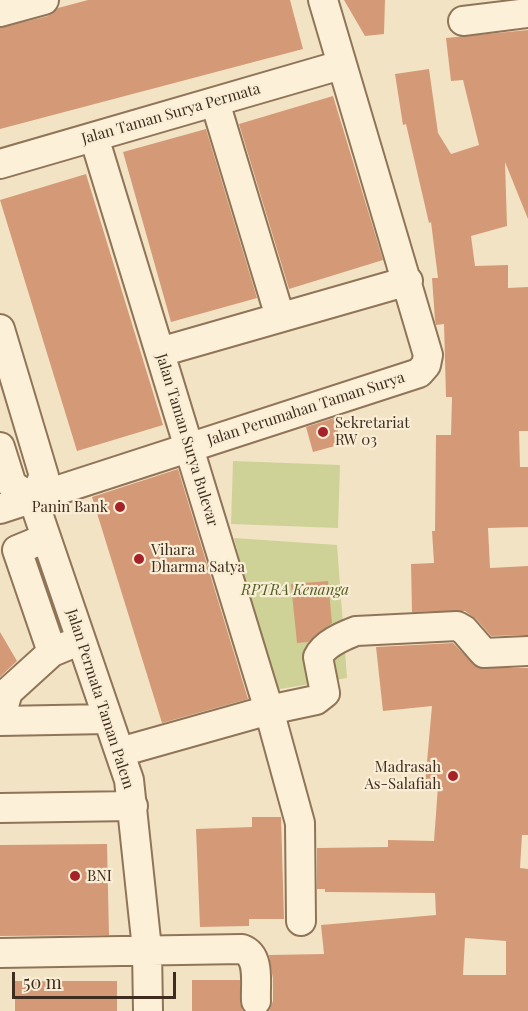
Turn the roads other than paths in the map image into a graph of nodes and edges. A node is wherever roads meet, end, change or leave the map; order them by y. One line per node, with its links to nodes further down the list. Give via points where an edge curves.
1 (44, 0): 3 (street)
2 (323, 0): 6 (street, Jalan Perumahan Taman Surya)
3 (0, 12)
4 (528, 13): 5 (street)
5 (463, 21)
6 (341, 65): 7 (street, Jalan Taman Surya Permata); 10 (street, Jalan Perumahan Taman Surya)
7 (215, 102): 8 (street, Jalan Taman Surya Permata); 11 (street)
8 (94, 137): 9 (street, Jalan Taman Surya Permata); 13 (street, Jalan Taman Surya Bulevar)
9 (0, 164)
10 (408, 281): 11 (street); 15 (street, Jalan Perumahan Taman Surya, via 428,355 419,373)
11 (279, 317): 13 (street)
12 (0, 329): 16 (street, via 44,476)
13 (160, 352): 15 (street, Jalan Taman Surya Bulevar)
14 (0, 447): 16 (street, via 12,485)
15 (189, 447): 16 (street, Jalan Perumahan Taman Surya); 22 (street, Jalan Taman Surya Bulevar)
16 (33, 499): 17 (street, Jalan Perumahan Taman Surya); 18 (street, Jalan Permata Taman Palem)
17 (0, 509)
18 (46, 538): 19 (street, Jalan Permata Taman Palem); 21 (street, via 17,550)
19 (81, 640): 21 (street); 23 (street, Jalan Permata Taman Palem)
20 (528, 651): 22 (street, via 484,652 457,626 356,631 320,652 325,693 316,700)
21 (52, 652): 24 (street, via 8,692)
22 (269, 710): 25 (street); 28 (street, Jalan Taman Surya Bulevar, via 300,823)
23 (108, 719): 24 (street); 25 (street, Jalan Permata Taman Palem)
24 (0, 720)
25 (120, 752): 26 (street, Jalan Permata Taman Palem)
26 (133, 806): 27 (street); 29 (street, Jalan Permata Taman Palem)
27 (0, 808)
28 (300, 921)
29 (147, 949): 30 (street); 31 (street, via 248,951 255,962); 32 (street, Jalan Permata Taman Palem)
30 (0, 953)
31 (256, 1001)
32 (148, 1011)

